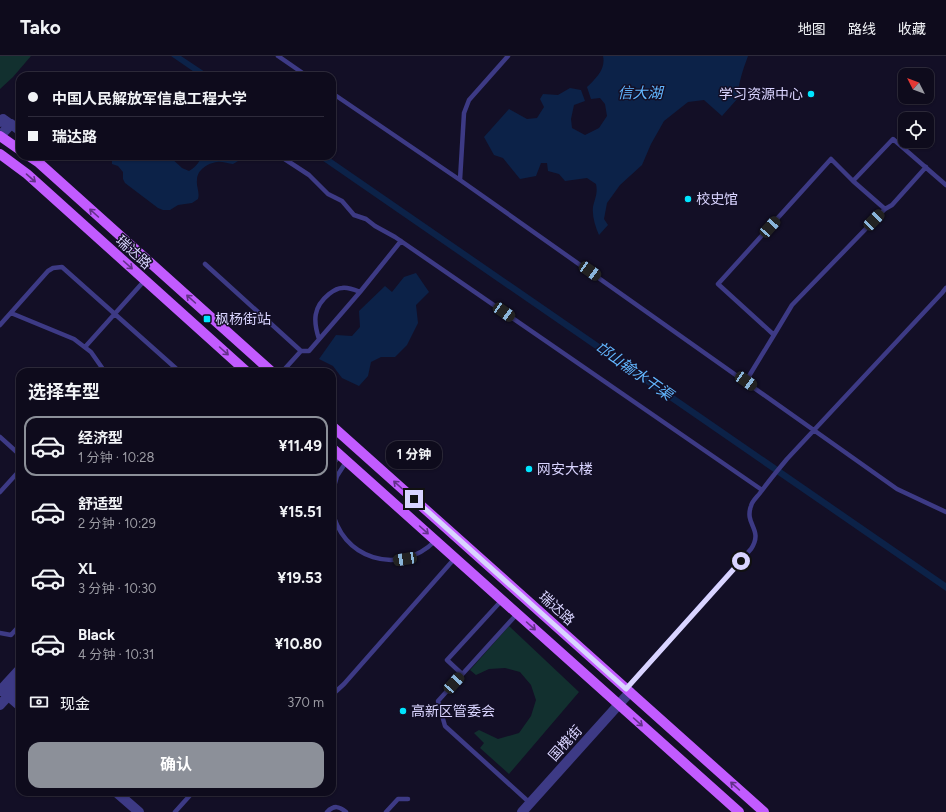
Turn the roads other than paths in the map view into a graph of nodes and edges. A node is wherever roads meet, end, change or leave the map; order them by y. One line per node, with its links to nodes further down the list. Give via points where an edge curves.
1 (278, 56): 3 (lane)
2 (508, 56): 16 (lane, via 469,100 464,113)
3 (286, 58): 4 (lane)
4 (302, 72)
5 (336, 96): 16 (lane)
6 (3, 121): 7 (street); 8 (street)
7 (16, 129)
8 (0, 136): 9 (main road)
9 (16, 147)
10 (0, 154): 22 (main road, 瑞达路, one-way to 22, via 27,174)
11 (34, 160): 15 (main road, 瑞达路)
12 (40, 160): 15 (street)
13 (286, 160): 20 (lane, via 308,175 328,194 342,201 354,215 366,218 374,226)
14 (926, 168): 17 (lane, via 893,139); 18 (lane); 19 (lane, via 892,205)
15 (46, 169): 35 (main road, 瑞达路, one-way to 15)
16 (460, 180): 37 (lane)
17 (853, 181): 19 (lane); 28 (lane, via 831,159 718,284)
18 (946, 185)
19 (884, 209): 28 (lane, via 792,304)
20 (401, 241): 24 (lane); 47 (lane)
21 (205, 264): 31 (lane)
22 (145, 280): 26 (lane); 34 (main road, 瑞达路, one-way to 34)
23 (946, 288): 39 (lane)
24 (360, 292): 29 (lane); 29 (lane, via 338,288 324,298 315,316)
25 (10, 313): 26 (lane, via 48,271 62,267); 27 (lane); 30 (lane, via 74,339)
26 (115, 314): 30 (lane); 33 (lane)
27 (0, 325)
28 (774, 335): 37 (lane)
29 (319, 339): 31 (lane, via 309,351)
30 (85, 347): 32 (lane)
31 (301, 351): 36 (lane)
32 (102, 368)
33 (176, 368)
34 (243, 368)
35 (268, 368)
36 (286, 368)
37 (746, 381): 39 (lane)
38 (336, 430): 60 (main road, 瑞达路, one-way to 38)
39 (815, 430): 47 (lane); 49 (lane, via 896,489)
40 (0, 437): 42 (lane)
41 (336, 451): 43 (main road)
42 (16, 452)
43 (345, 459): 44 (lane); 46 (lane); 51 (main road, one-way to 51)
44 (336, 463)
45 (16, 474): 48 (lane)
46 (336, 480)
47 (762, 490): 60 (lane, via 751,505 749,516 756,534 756,542)
48 (0, 492)
49 (946, 512)
50 (336, 523): 51 (lane, via 342,535 355,548 370,557 405,559 422,552)
51 (436, 540): 52 (main road)
52 (455, 558): 53 (main road); 62 (lane)
53 (502, 600): 54 (main road); 58 (lane, via 447,660)
54 (517, 613): 58 (lane); 64 (main road, one-way to 64)
55 (16, 629): 56 (lane, via 11,635)
56 (0, 633)
57 (16, 674): 61 (street)
58 (462, 674): 69 (lane, via 438,701 446,726)
59 (16, 685): 61 (street)
60 (628, 690): 64 (street, 国槐街); 77 (main road, 瑞达路, one-way to 60)
61 (2, 691): 63 (street); 65 (street)
62 (336, 691)
63 (16, 703)
64 (618, 704): 69 (street, 国槐街); 76 (main road, one-way to 76)
65 (0, 705)
66 (121, 796): 70 (street)
67 (189, 796): 71 (lane)
68 (408, 799): 74 (lane, via 398,799)
69 (530, 803): 75 (street, 国槐街)
70 (139, 812)
71 (175, 812)
72 (327, 812): 73 (lane, via 336,806)
73 (346, 812)
74 (386, 812)
75 (522, 812)
76 (739, 812)
77 (764, 812)

